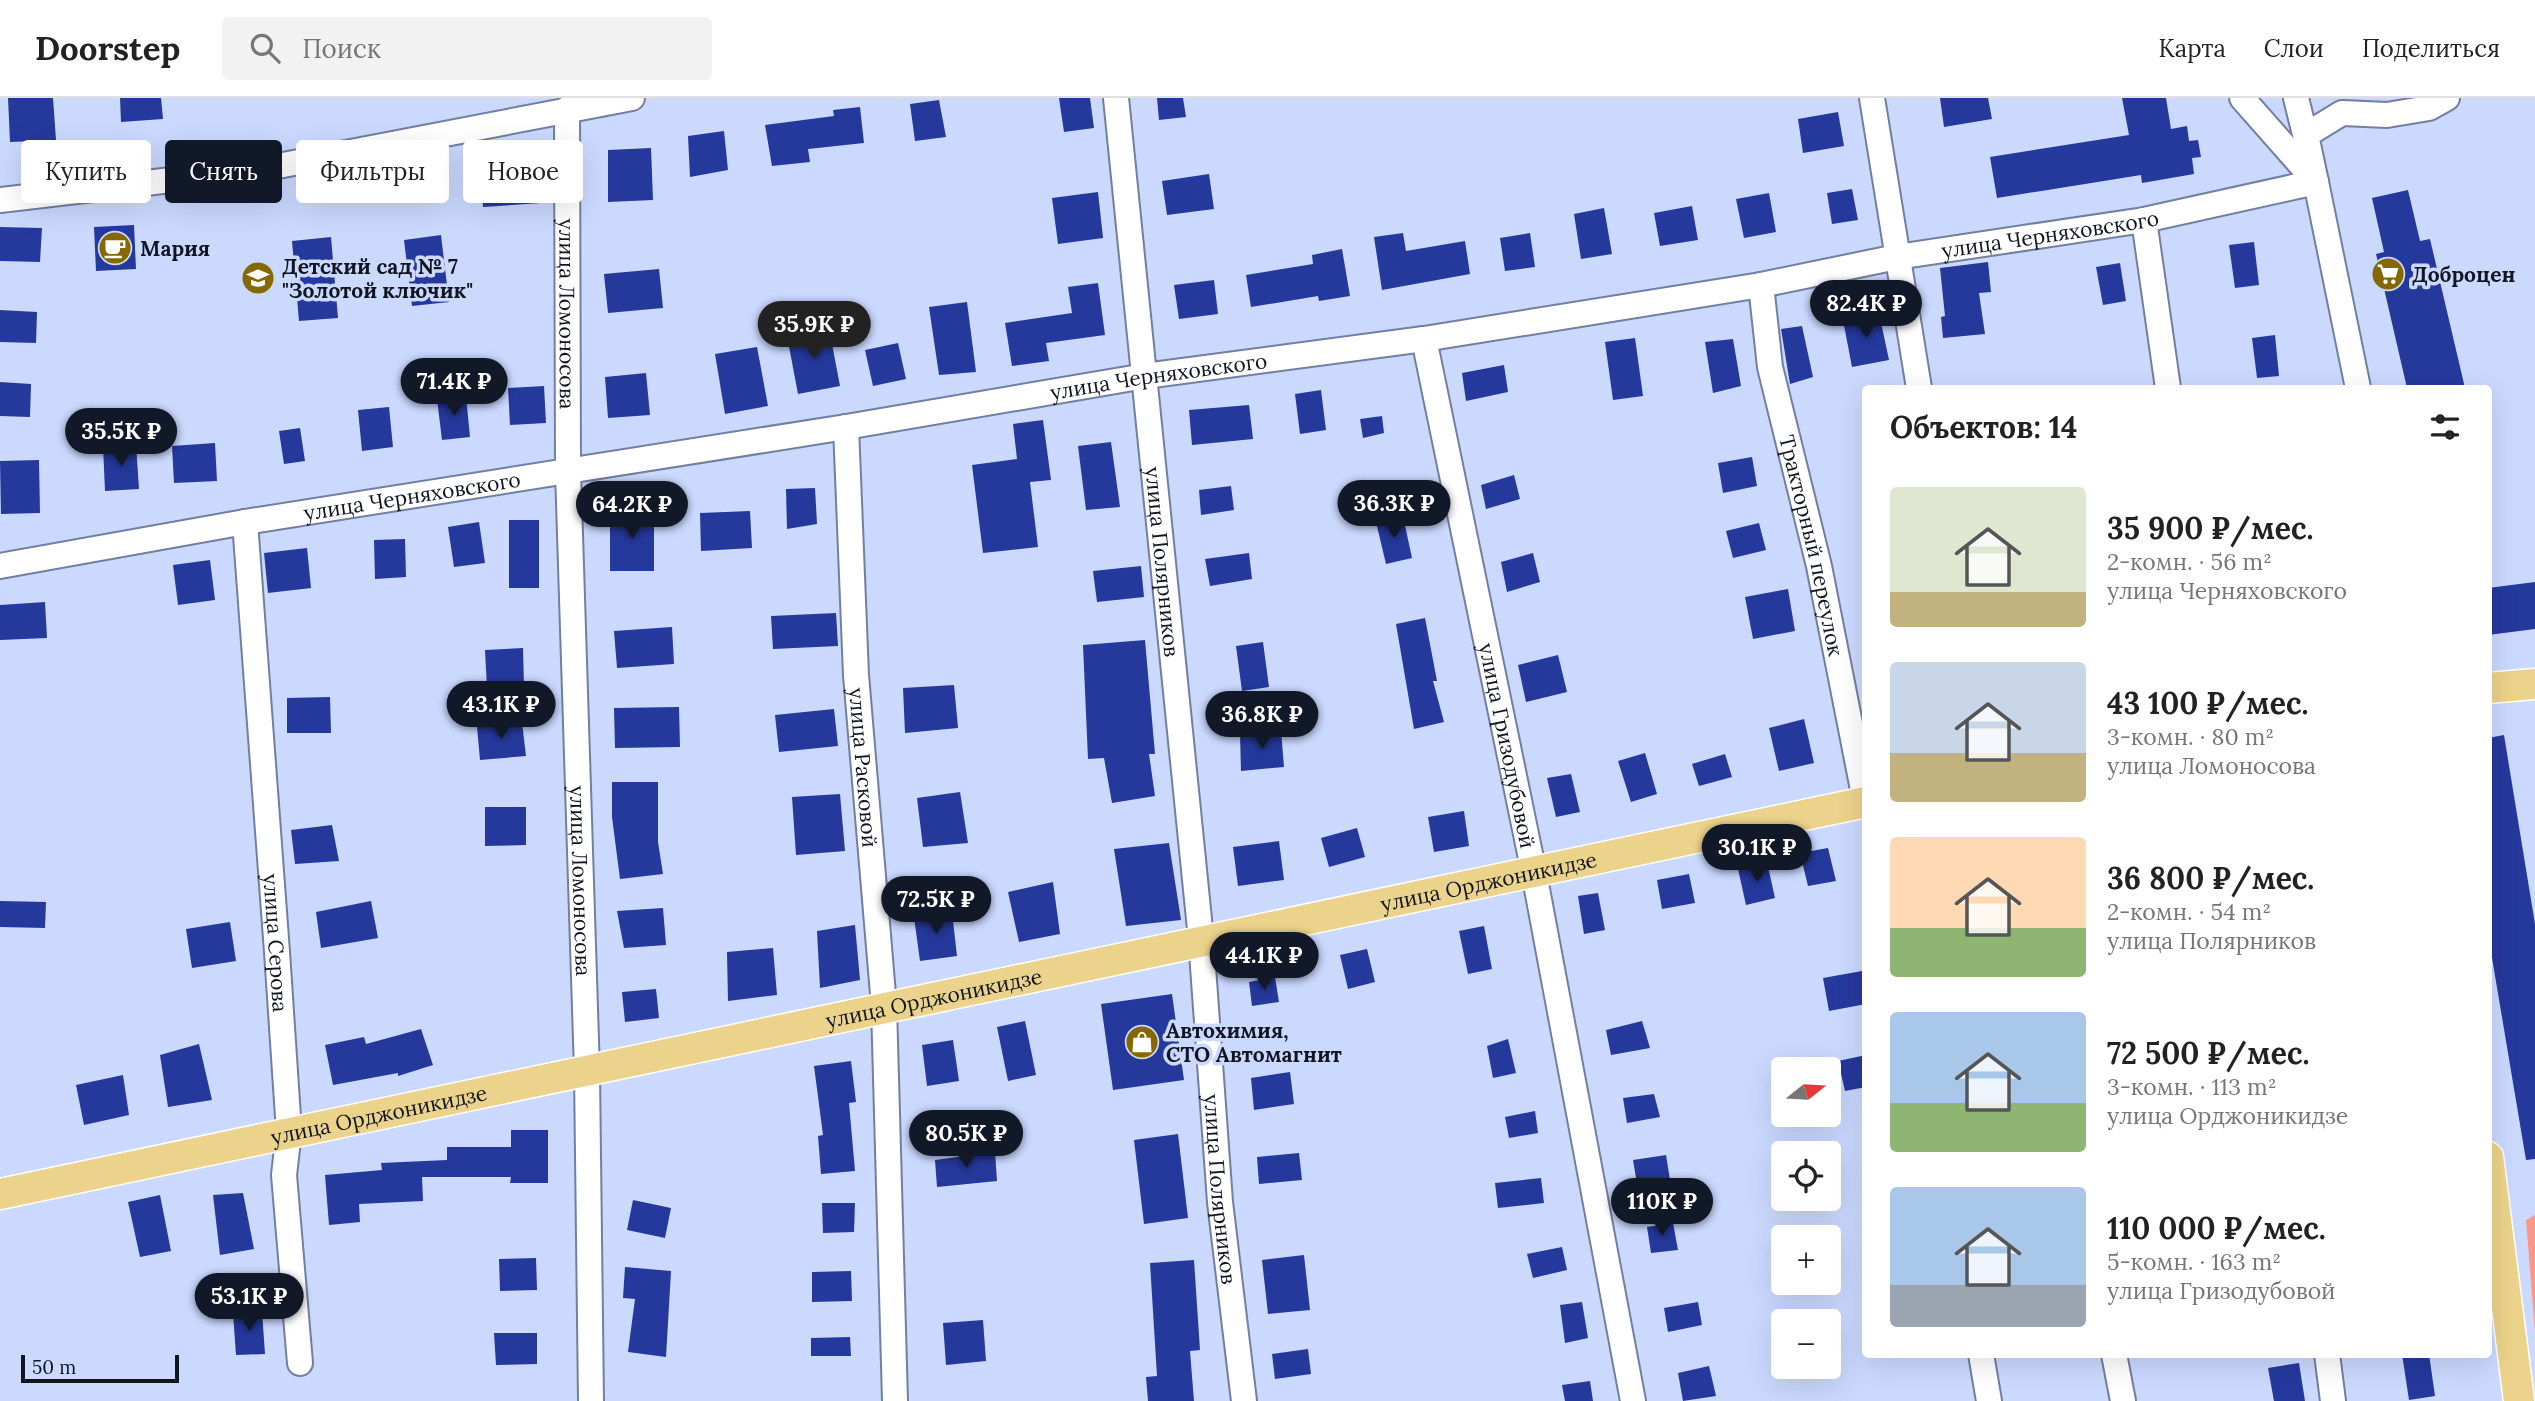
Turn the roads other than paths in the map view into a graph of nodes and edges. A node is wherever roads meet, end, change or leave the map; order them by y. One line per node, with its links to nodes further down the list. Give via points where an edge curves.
1 (632, 98): 9 (street)
2 (1116, 98): 17 (street, улица Полярников)
3 (1872, 98): 14 (street)
4 (2242, 98): 11 (street)
5 (2296, 98): 11 (street)
6 (2310, 98): 10 (street)
7 (2446, 98): 8 (street, via 2430,108 2387,116)
8 (2349, 106): 10 (street)
9 (567, 108): 12 (street, via 257,170); 22 (street, улица Ломоносова)
10 (2306, 135): 11 (street)
11 (2316, 182): 13 (street, улица Черняховского); 20 (street)
12 (0, 200)
13 (2144, 220): 14 (street, улица Черняховского); 19 (street)
14 (1897, 257): 15 (street, улица Черняховского); 18 (street)
15 (1761, 285): 16 (street, улица Черняховского); 27 (street, Тракторный переулок, via 1770,368 1819,566)
16 (1424, 339): 17 (street, улица Черняховского); 29 (street, улица Гризодубовой)
17 (1145, 376): 21 (street, улица Черняховского); 30 (street, улица Полярников)
18 (1918, 385)
19 (2168, 385)
20 (2357, 385)
21 (846, 427): 22 (street, улица Черняховского); 31 (street, улица Расковой, via 856,675)
22 (568, 471): 23 (street, улица Черняховского); 32 (street, улица Ломоносова)
23 (245, 522): 24 (street, улица Черняховского); 33 (street, улица Серова)
24 (0, 566)
25 (2535, 684): 26 (main road)
26 (2492, 688)
27 (1862, 788)
28 (1862, 804): 29 (main road, улица Орджоникидзе)
29 (1534, 873): 30 (main road, улица Орджоникидзе); 43 (street, улица Гризодубовой)
30 (1201, 939): 31 (main road, улица Орджоникидзе); 42 (street, улица Полярников, via 1220,1202)
31 (884, 1006): 32 (main road, улица Орджоникидзе); 41 (street, улица Расковой)
32 (587, 1072): 33 (main road, улица Орджоникидзе); 40 (street, улица Ломоносова)
33 (289, 1132): 35 (main road, улица Орджоникидзе); 39 (street, улица Серова, via 284,1175)
34 (2492, 1188): 47 (main road)
35 (0, 1194)
36 (1982, 1358): 44 (street)
37 (2115, 1358): 45 (street)
38 (2328, 1358): 46 (street)
39 (300, 1363)
40 (591, 1401)
41 (895, 1401)
42 (1244, 1401)
43 (1633, 1401)
44 (1989, 1401)
45 (2123, 1401)
46 (2333, 1401)
47 (2519, 1401)

